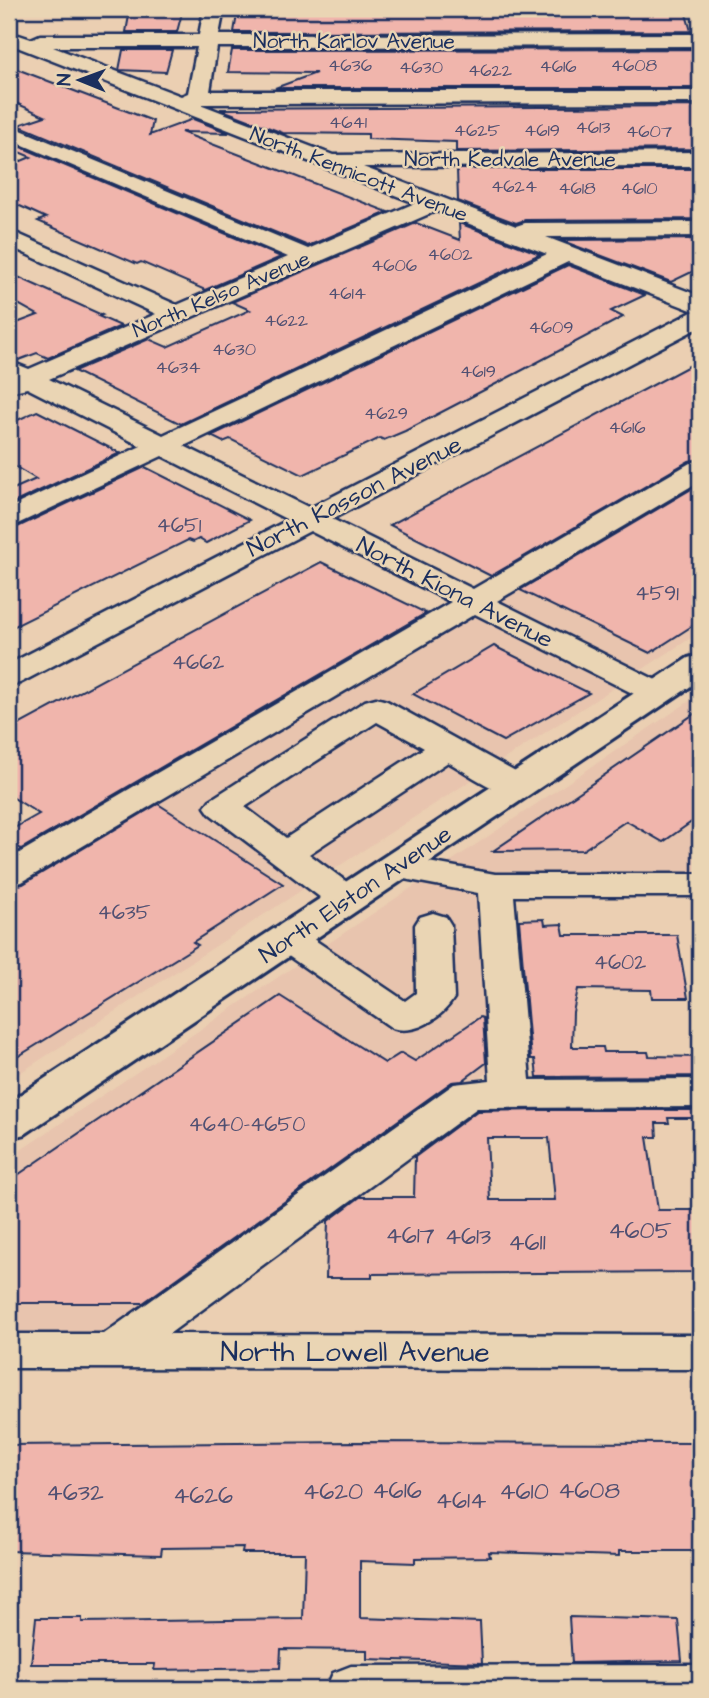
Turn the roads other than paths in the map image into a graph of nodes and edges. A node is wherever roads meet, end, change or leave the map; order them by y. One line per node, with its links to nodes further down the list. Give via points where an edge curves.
1 (214, 9): 4 (street)
2 (700, 40): 4 (street, North Karlov Avenue)
3 (14, 41): 4 (street, North Karlov Avenue); 6 (street, North Kennicott Avenue)
4 (208, 41): 6 (street)
5 (700, 97): 6 (street)
6 (188, 100): 9 (street, North Kennicott Avenue)
7 (9, 131): 15 (street)
8 (700, 159): 9 (street, North Kedvale Avenue)
9 (319, 160): 10 (street, North Kennicott Avenue)
10 (434, 203): 12 (street, North Kennicott Avenue); 15 (street, North Kelso Avenue)
11 (700, 229): 12 (street)
12 (503, 230): 14 (street, North Kennicott Avenue)
13 (9, 237): 17 (street)
14 (566, 254): 16 (street, North Kennicott Avenue); 20 (street)
15 (308, 257): 17 (street, North Kelso Avenue)
16 (700, 305)
17 (176, 313): 19 (street, North Kelso Avenue)
18 (700, 317): 23 (street, North Kasson Avenue)
19 (15, 378): 20 (street, North Kiona Avenue)
20 (163, 445): 22 (street); 23 (street, North Kiona Avenue)
21 (700, 469): 24 (street)
22 (9, 519)
23 (309, 519): 24 (street, North Kiona Avenue); 26 (street, North Kasson Avenue)
24 (474, 602): 27 (street, North Kiona Avenue); 32 (street)
25 (700, 664): 27 (main road, North Elston Avenue)
26 (9, 676)
27 (657, 693): 29 (main road, North Elston Avenue)
28 (447, 748): 29 (street); 30 (street); 30 (street, via 376,708 222,807)
29 (516, 786): 31 (main road, North Elston Avenue)
30 (285, 854): 35 (street)
31 (395, 867): 33 (street); 35 (main road, North Elston Avenue)
32 (9, 874)
33 (495, 885): 34 (street); 39 (street)
34 (700, 885)
35 (346, 899): 37 (main road, North Elston Avenue)
36 (433, 925): 37 (street, via 435,998 405,1019)
37 (287, 938): 40 (main road, North Elston Avenue)
38 (700, 1093): 39 (street)
39 (511, 1094): 42 (street, via 468,1094)
40 (9, 1123)
41 (9, 1351): 42 (street, North Lowell Avenue)
42 (113, 1351): 43 (street, North Lowell Avenue)
43 (700, 1352)
44 (700, 1687): 45 (street)
45 (351, 1689)

